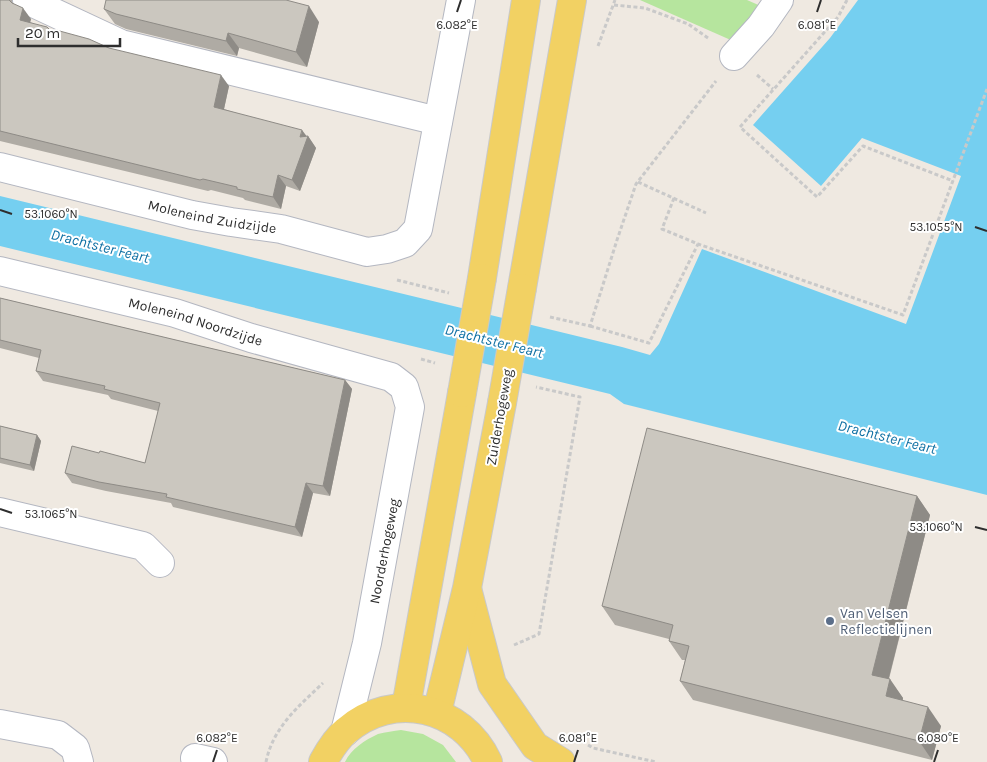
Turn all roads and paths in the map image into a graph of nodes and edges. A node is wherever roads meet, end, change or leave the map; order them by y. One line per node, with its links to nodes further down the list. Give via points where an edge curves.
1 (27, 0): 10 (street, via 122,44)
2 (461, 0): 10 (street)
3 (526, 0): 23 (main road, bridge, via 482,278)
4 (572, 0): 22 (main road, Zuiderhogeweg, bridge)
5 (615, 0): 8 (path, via 614,5 644,8 688,24)
6 (779, 0): 8 (street)
7 (847, 0): 12 (path, via 838,17 740,126 818,197 863,146)
8 (734, 56)
9 (987, 89): 12 (path)
10 (438, 121): 11 (street, Moleneind Zuidzijde, via 418,228 404,243 367,252 281,229 192,215)
11 (0, 167)
12 (953, 181): 16 (path, via 903,315)
13 (638, 182): 14 (path)
14 (674, 198): 15 (path); 16 (path, via 662,229)
15 (706, 213)
16 (698, 244): 18 (path, via 649,343)
17 (0, 270): 19 (street, Moleneind Noordzijde, via 175,313)
18 (590, 326)
19 (391, 377): 27 (street, Noorderhogeweg, via 404,387 410,407 367,643)
20 (0, 512): 21 (street, via 143,546)
21 (160, 562)
22 (467, 588): 24 (main road, Zuiderhogeweg); 33 (main road, via 492,684 536,746)
23 (406, 707): 24 (main road); 27 (main road, via 373,714)
24 (438, 713): 32 (main road, via 472,736)
25 (286, 719): 30 (path)
26 (0, 724): 29 (street, via 58,735 74,748)
27 (345, 732): 31 (main road)
28 (585, 743): 34 (path, via 593,748)
29 (80, 762)
30 (266, 762)
31 (323, 762)
32 (488, 762)
33 (560, 762)
34 (656, 762)

